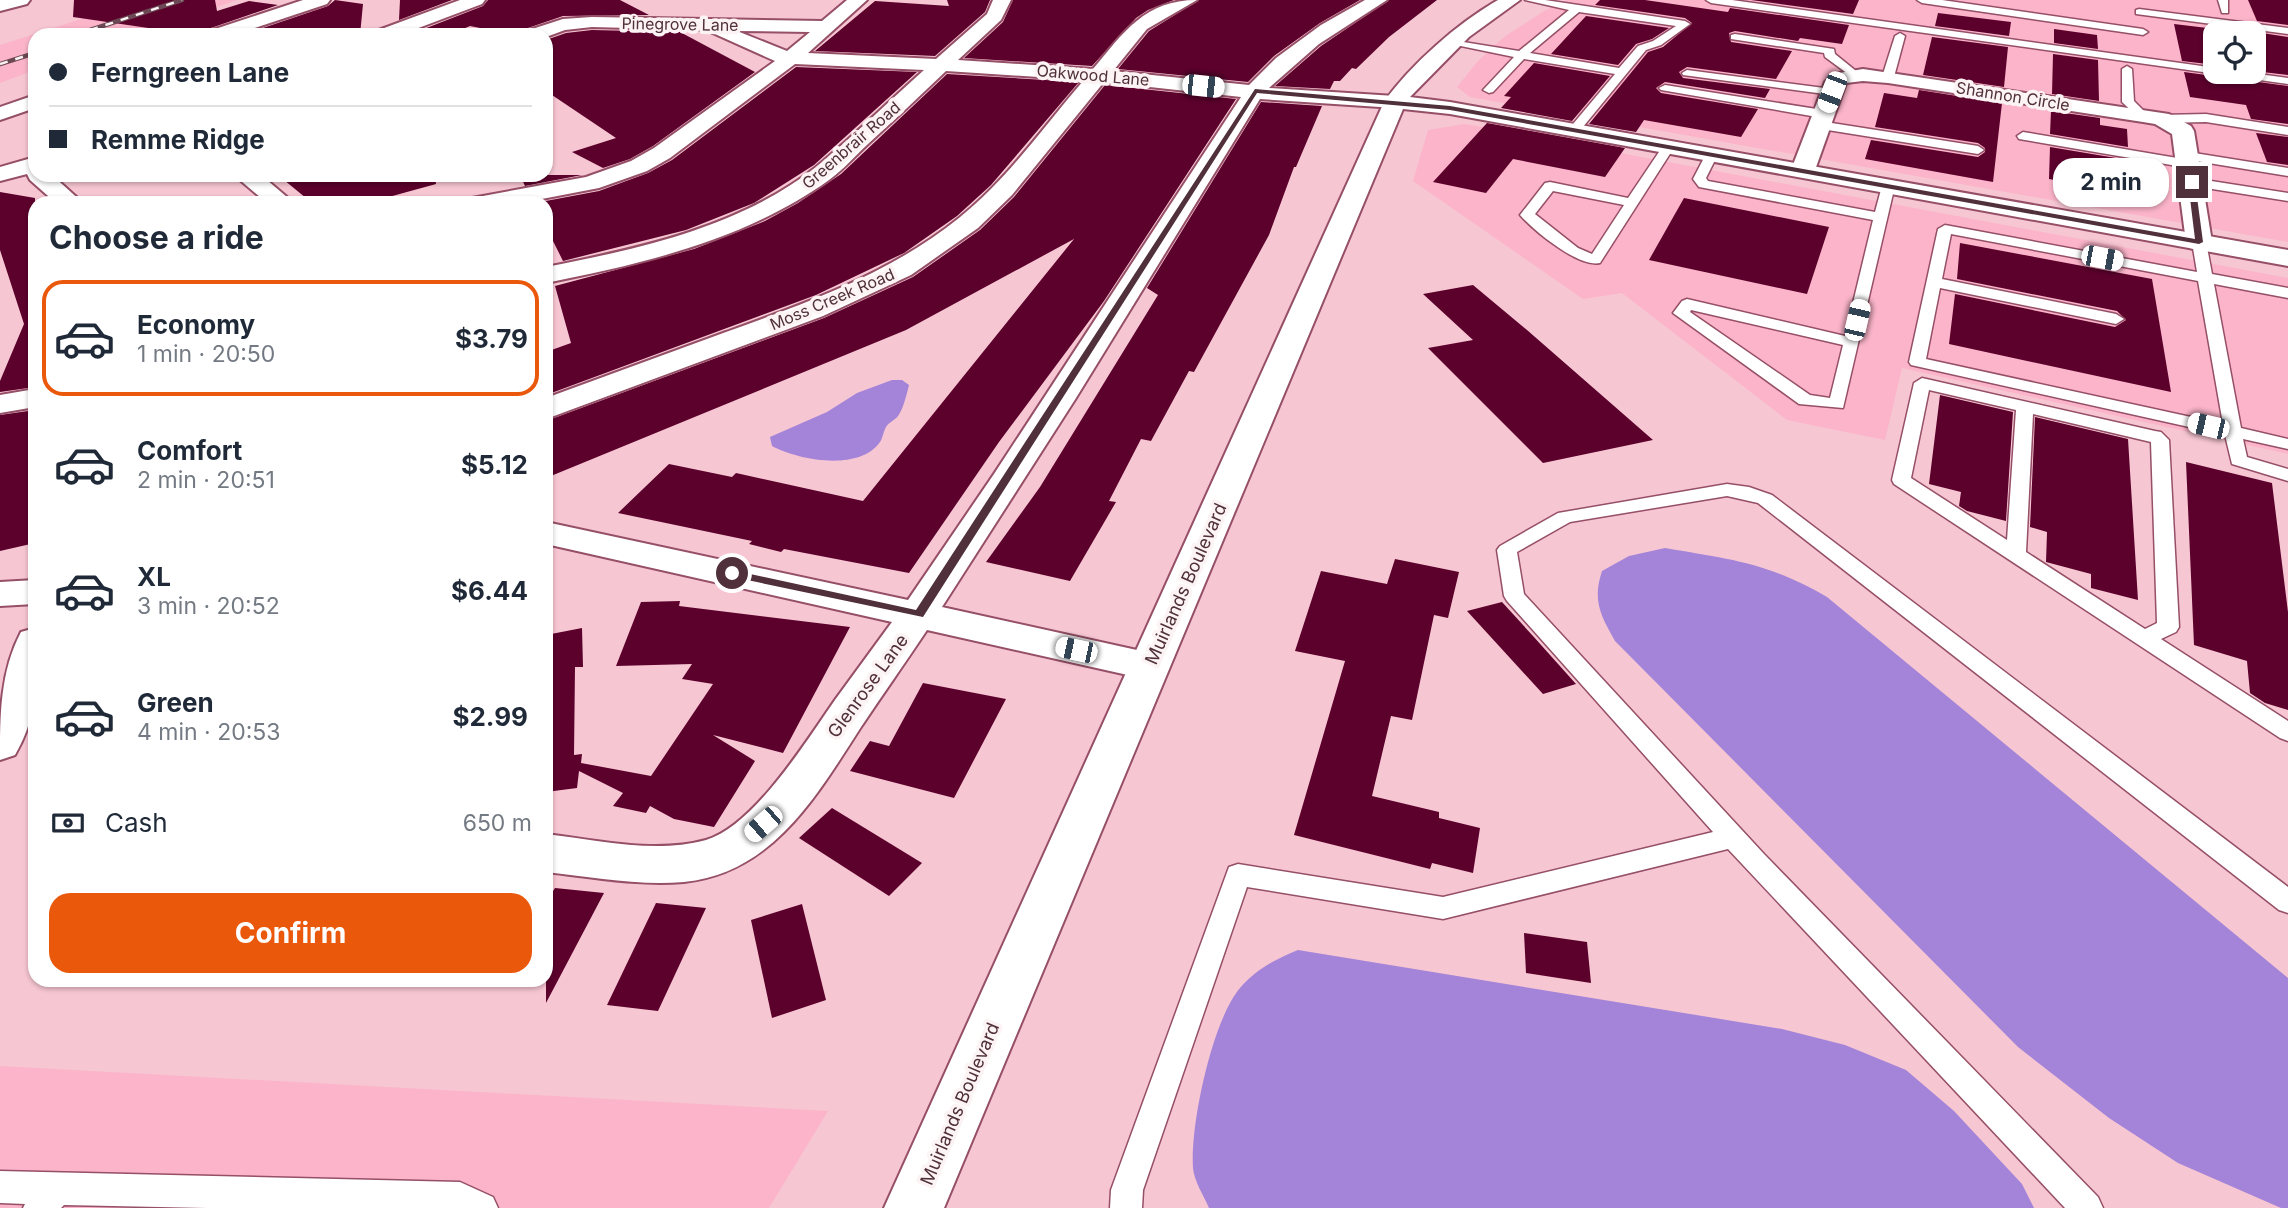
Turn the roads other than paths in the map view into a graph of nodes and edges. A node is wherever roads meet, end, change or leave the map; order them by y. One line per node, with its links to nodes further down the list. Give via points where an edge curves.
1 (22, 0): 13 (street)
2 (320, 0): 18 (street)
3 (476, 0): 19 (street)
4 (858, 0): 17 (street)
5 (1002, 0): 28 (street, Greenbrair Road, via 995,16)
6 (1188, 0): 33 (street, Moss Creek Road, via 1140,25)
7 (1378, 0): 40 (street, Glenrose Lane, via 1316,35 1277,66)
8 (1511, 0): 24 (street, Muirlands Boulevard)
9 (1530, 0): 14 (lane)
10 (1712, 0): 25 (lane)
11 (1926, 0): 25 (lane)
12 (2136, 0): 15 (lane)
13 (0, 6)
14 (1577, 9): 26 (lane); 31 (lane, via 1685,24 1642,48)
15 (2139, 12): 21 (lane); 25 (lane)
16 (708, 24): 17 (street, Pinegrove Lane); 20 (street, Pinegrove Lane, via 577,23); 27 (street, Oakwood Lane, via 771,54)
17 (828, 27): 27 (street)
18 (237, 28)
19 (402, 28)
20 (553, 30)
21 (2288, 31)
22 (1900, 36): 35 (lane)
23 (1734, 37): 34 (lane, via 1830,51)
24 (1451, 43): 26 (lane); 42 (street, Muirlands Boulevard)
25 (2146, 47): 29 (lane)
26 (1521, 55): 31 (lane); 39 (lane)
27 (791, 58): 28 (street, Oakwood Lane); 65 (street, via 639,166 591,183)
28 (941, 65): 33 (street, Oakwood Lane); 71 (street, Greenbrair Road, via 824,173 768,207 674,247)
29 (2203, 67)
30 (2127, 69): 46 (lane, via 2128,102)
31 (1622, 72): 47 (lane)
32 (1687, 73): 41 (lane)
33 (1100, 75): 40 (street, Oakwood Lane); 79 (street, Moss Creek Road, via 1003,190 969,223 901,269 813,310)
34 (1853, 76): 35 (street, Shannon Circle); 41 (street, via 1835,82)
35 (1888, 77): 46 (street, Shannon Circle)
36 (2266, 78): 37 (lane)
37 (2288, 81)
38 (1665, 88): 45 (lane)
39 (1489, 90)
40 (1255, 91): 42 (street, Oakwood Lane); 88 (street, Glenrose Lane)
41 (1832, 92): 45 (street)
42 (1395, 102): 47 (street, Oakwood Lane); 91 (street, Muirlands Boulevard)
43 (28, 104): 44 (street)
44 (0, 114)
45 (1821, 120): 52 (lane); 57 (street)
46 (2160, 120): 48 (lane, via 2206,118); 56 (street, via 2183,131)
47 (1574, 130): 50 (street, Oakwood Lane)
48 (2288, 131)
49 (2023, 136): 56 (lane)
50 (1669, 146): 53 (street, Oakwood Lane); 67 (lane)
51 (12, 147): 54 (street)
52 (1978, 150)
53 (1712, 154): 57 (street, Oakwood Lane); 68 (lane, via 1699,179 1704,184)
54 (28, 161)
55 (28, 167): 59 (street)
56 (2190, 167): 58 (lane); 66 (lane); 69 (street)
57 (1802, 170): 62 (street, Oakwood Lane)
58 (2288, 172)
59 (0, 174)
60 (50, 182): 63 (street)
61 (255, 182): 64 (street)
62 (1888, 185): 68 (lane); 69 (street, Oakwood Lane)
63 (64, 196)
64 (273, 196)
65 (520, 196)
66 (2288, 197)
67 (1632, 203): 67 (lane, via 1595,260 1573,251 1527,215 1550,186)
68 (1881, 217): 76 (lane)
69 (2199, 242): 70 (street, Oakwood Lane); 72 (lane)
70 (2288, 258)
71 (553, 274)
72 (2206, 277): 73 (lane, via 1945,229); 74 (lane); 81 (lane)
73 (1932, 282): 75 (lane); 81 (lane, via 1917,362)
74 (2288, 293)
75 (2116, 319)
76 (1852, 342): 76 (lane, via 1837,404 1805,400 1681,313 1687,304)
77 (28, 399): 78 (street)
78 (0, 404)
79 (553, 406)
80 (2025, 407): 85 (lane); 85 (lane, via 1922,383 1901,480); 89 (lane, via 2160,440 2168,627)
81 (2234, 432): 82 (lane); 83 (lane, via 2240,463)
82 (2288, 444)
83 (2288, 474)
84 (553, 535): 88 (street)
85 (2016, 555): 89 (lane)
86 (28, 593): 87 (street)
87 (0, 594)
88 (919, 614): 91 (street); 95 (street, Glenrose Lane, via 778,811 727,851 666,864)
89 (2143, 638): 92 (lane)
90 (28, 664): 93 (street)
91 (1150, 666): 101 (street, Muirlands Boulevard)
92 (2288, 732)
93 (0, 744)
94 (1734, 837): 96 (lane, via 1514,596 1507,550 1565,517 1727,490 1765,499); 102 (lane, via 1443,908 1238,875 1127,1190); 103 (lane)
95 (553, 854)
96 (2288, 902)
97 (0, 1187): 98 (lane)
98 (49, 1197): 99 (lane)
99 (205, 1199): 100 (lane, via 460,1198)
100 (482, 1208)
101 (914, 1208)
102 (1126, 1208)
103 (2087, 1208)

